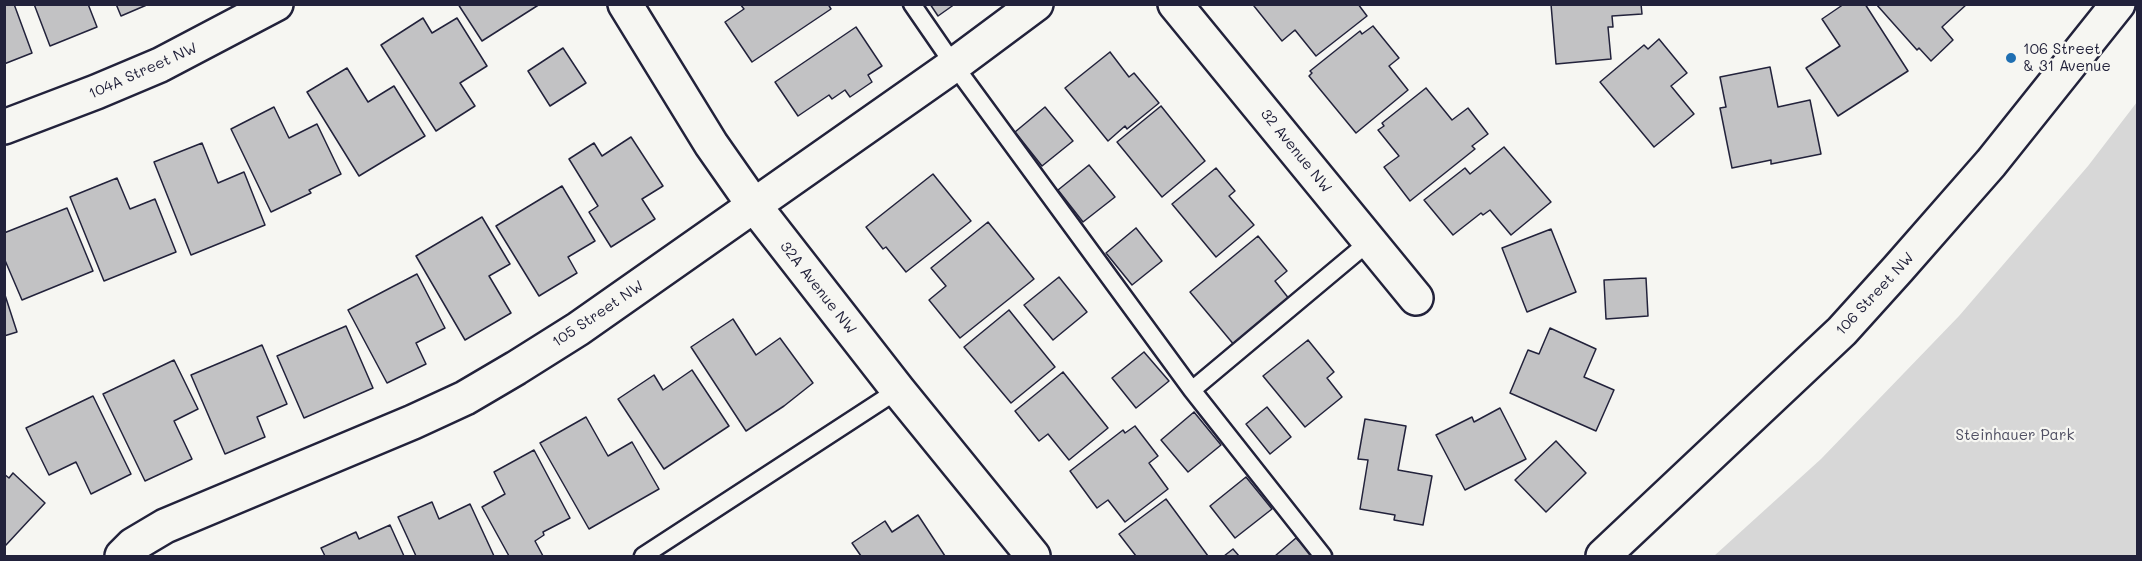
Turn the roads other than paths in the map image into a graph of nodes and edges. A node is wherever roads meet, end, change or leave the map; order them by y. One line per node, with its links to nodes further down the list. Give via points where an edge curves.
1 (276, 4): 8 (street, 104A Street NW, via 160,65)
2 (625, 4): 9 (street, 32A Avenue NW, via 711,144)
3 (912, 4): 7 (lane)
4 (1036, 4): 7 (street, 105 Street NW)
5 (1175, 4): 10 (street, 32 Avenue NW)
6 (2118, 4): 18 (street, 106 Street NW, via 1991,163 1898,270 1842,330)
7 (954, 65): 9 (street, 105 Street NW); 13 (lane)
8 (4, 127)
9 (753, 204): 12 (street, 32A Avenue NW); 14 (street, 105 Street NW, via 578,329 465,398 165,526)
10 (1370, 241): 11 (street, 32 Avenue NW); 13 (lane)
11 (1416, 298)
12 (898, 390): 15 (lane); 16 (street, 32A Avenue NW)
13 (1192, 390): 17 (lane)
14 (122, 556)
15 (643, 556)
16 (1033, 556)
17 (1323, 556)
18 (1603, 556)

